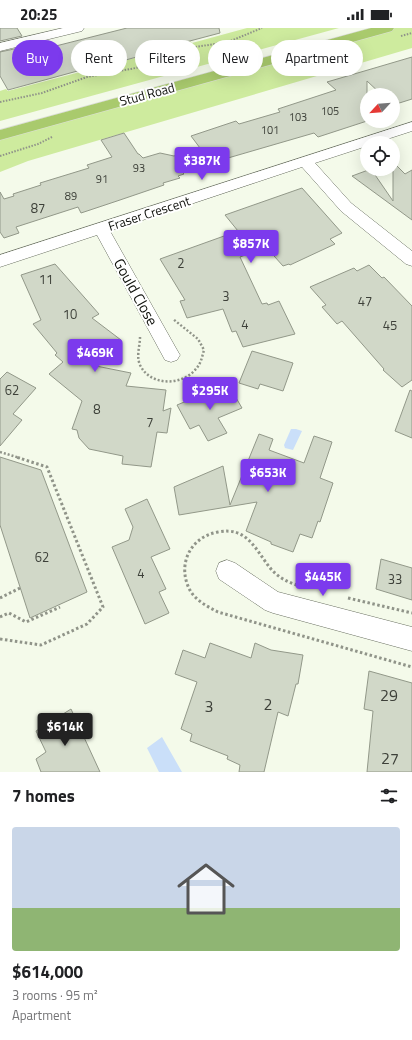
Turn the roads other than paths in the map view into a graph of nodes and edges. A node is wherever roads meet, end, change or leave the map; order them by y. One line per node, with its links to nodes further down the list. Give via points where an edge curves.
1 (78, 28): 4 (street)
2 (338, 28): 5 (highway, Stud Road)
3 (387, 28): 7 (highway, Stud Road)
4 (0, 47)
5 (0, 121)
6 (412, 126): 8 (street, Fraser Crescent)
7 (0, 135)
8 (306, 162): 9 (street, Fraser Crescent); 10 (street, via 346,207)
9 (101, 228): 11 (street, Fraser Crescent); 12 (street, Gould Close)
10 (412, 260)
11 (0, 261)
12 (171, 354)
13 (227, 572): 14 (street, via 273,602)
14 (412, 639)

